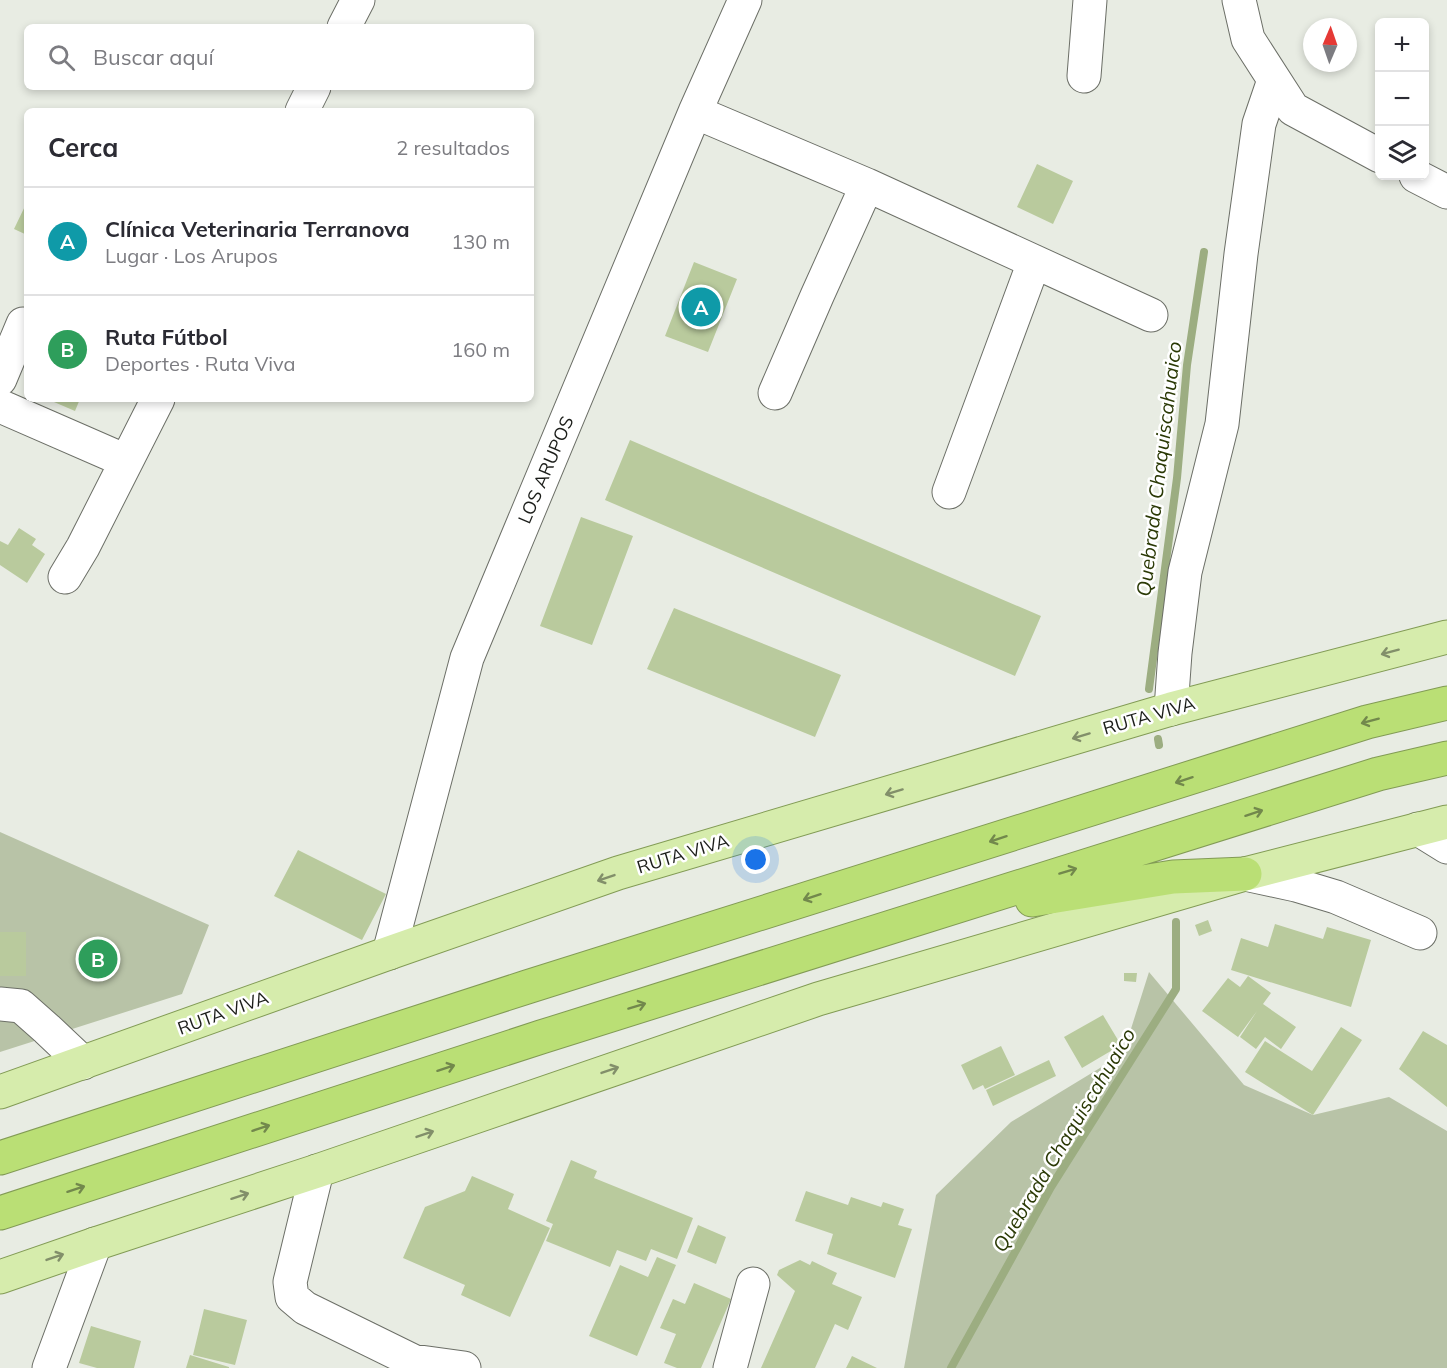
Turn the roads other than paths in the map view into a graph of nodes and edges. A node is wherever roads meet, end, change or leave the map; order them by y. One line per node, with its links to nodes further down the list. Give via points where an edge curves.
1 (358, 0): 5 (street)
2 (745, 0): 10 (street, LOS ARUPOS)
3 (1089, 0): 6 (street)
4 (1239, 0): 7 (street, via 1248,39)
5 (346, 24)
6 (1084, 76)
7 (1274, 80): 11 (street, via 1293,109); 27 (street, via 1259,124 1222,424 1185,572)
8 (312, 90): 9 (street)
9 (304, 108)
10 (695, 112): 13 (street); 34 (street, LOS ARUPOS, via 467,658)
11 (1375, 153)
12 (1424, 180): 14 (street)
13 (867, 185): 15 (street); 19 (street)
14 (1447, 192)
15 (1034, 262): 16 (street); 23 (street)
16 (1151, 315)
17 (23, 324): 18 (street)
18 (0, 379)
19 (775, 393)
20 (156, 402): 22 (street)
21 (0, 406): 22 (street)
22 (126, 461): 24 (street)
23 (949, 492)
24 (65, 577)
25 (1447, 637): 27 (main road, RUTA VIVA, one-way to 27)
26 (1447, 703): 38 (highway, one-way to 38, via 1367,722)
27 (1171, 709): 34 (main road, RUTA VIVA, one-way to 34, via 618,873)
28 (1447, 758): 32 (highway, one-way to 28, via 1377,774)
29 (1432, 826): 30 (street); 31 (main road)
30 (1447, 847)
31 (1245, 874): 32 (highway, via 1173,877); 33 (street, via 1336,897); 39 (main road, one-way to 31, via 818,999)
32 (912, 920): 40 (highway, one-way to 32)
33 (1420, 933)
34 (389, 953): 36 (main road, RUTA VIVA)
35 (0, 1004): 36 (street, via 21,1006)
36 (83, 1063): 37 (main road, RUTA VIVA)
37 (0, 1092)
38 (0, 1158)
39 (317, 1171): 41 (main road, one-way to 39); 45 (street, via 290,1282 292,1297 305,1308 413,1361)
40 (0, 1213)
41 (95, 1244): 42 (main road, one-way to 41); 44 (street)
42 (0, 1277)
43 (753, 1284): 46 (street)
44 (49, 1368)
45 (464, 1368)
46 (730, 1368)

